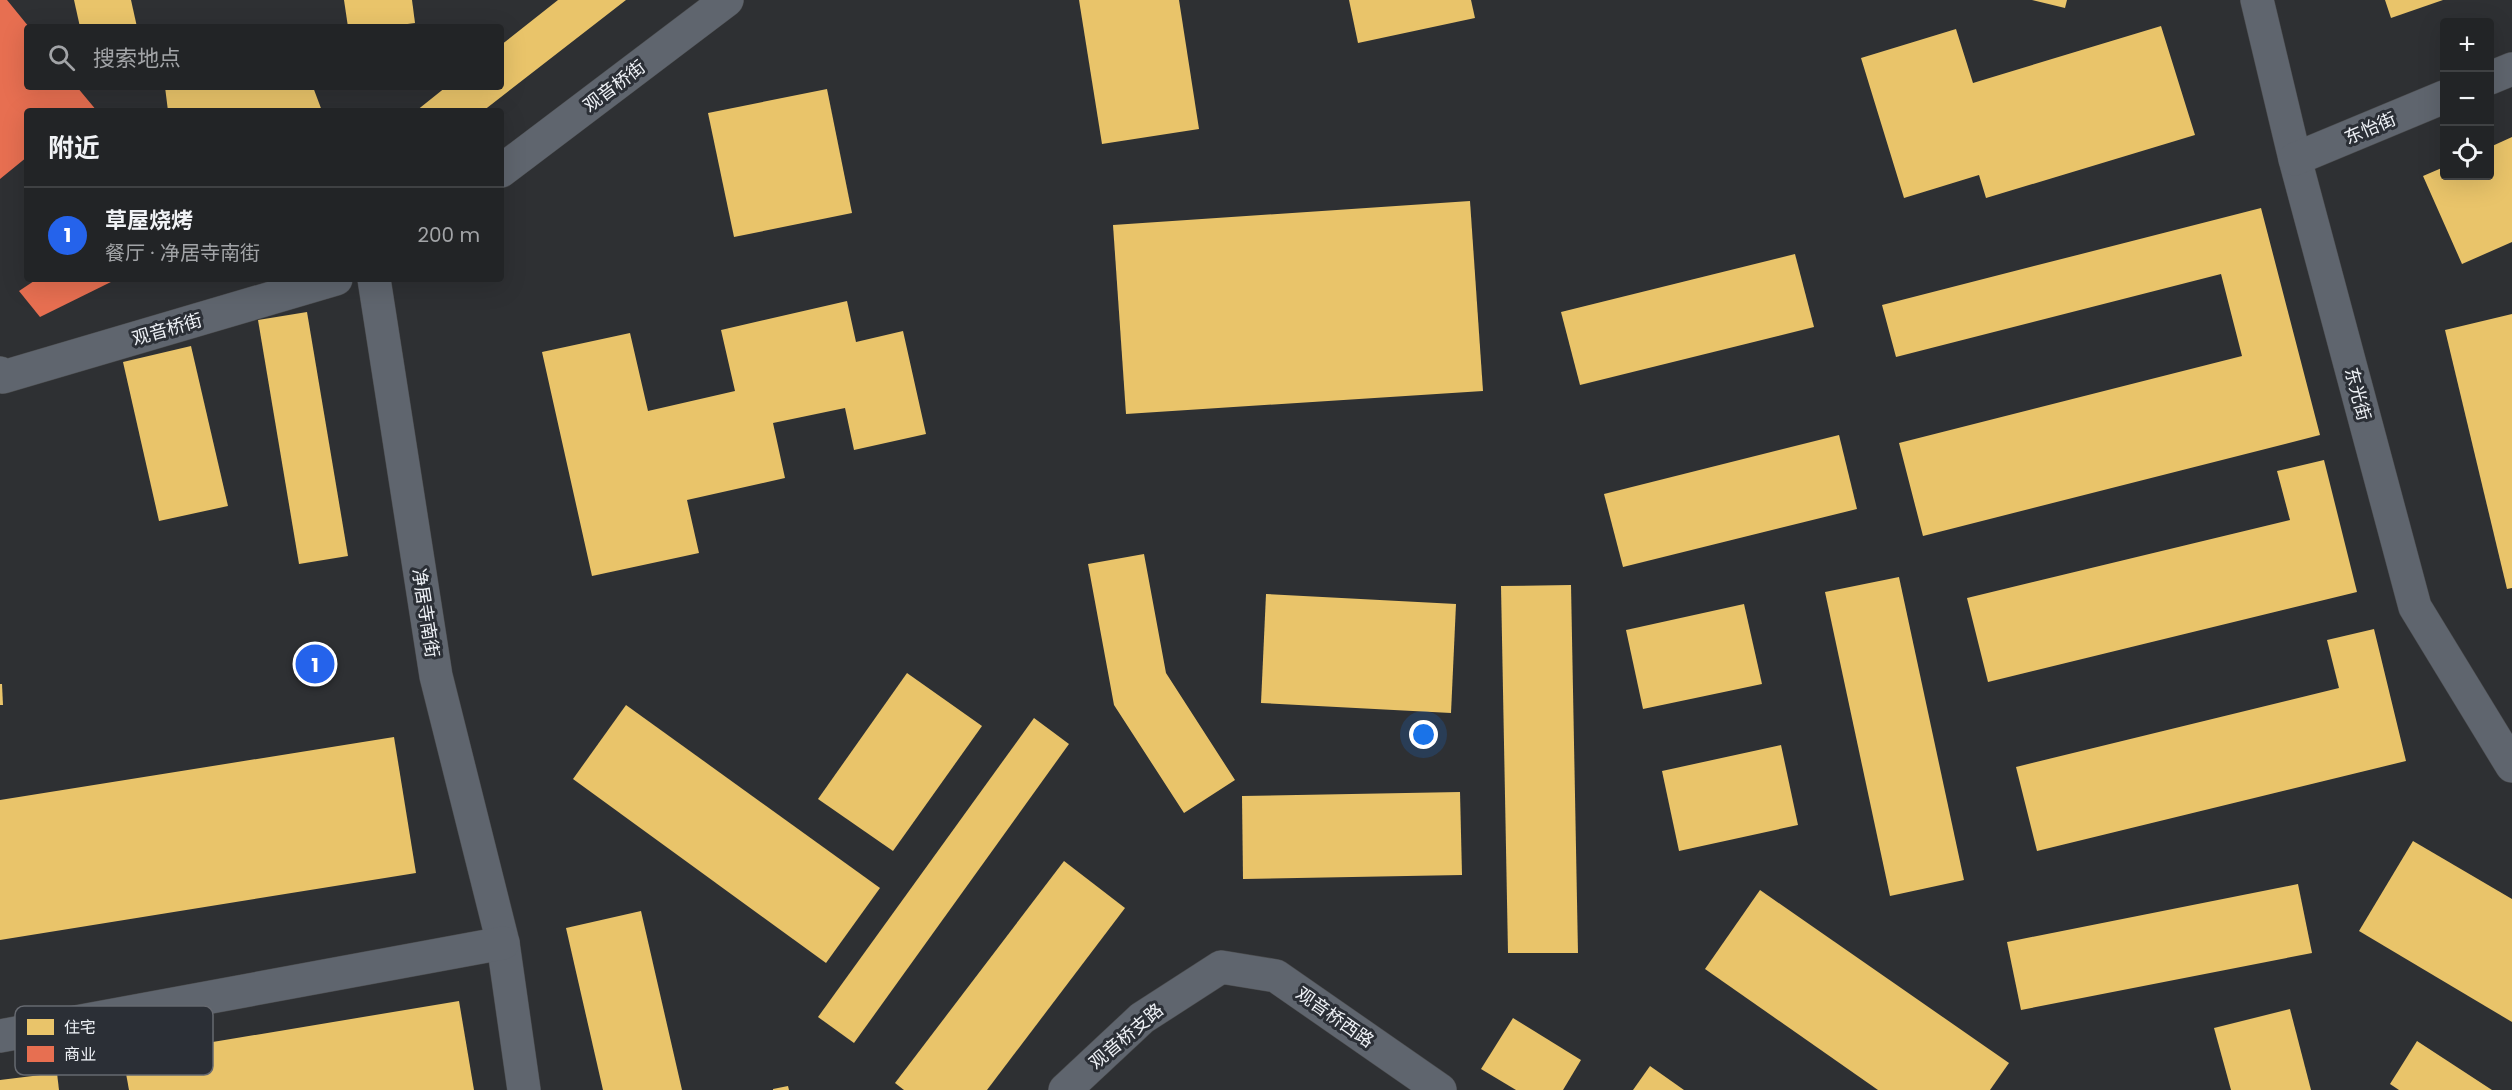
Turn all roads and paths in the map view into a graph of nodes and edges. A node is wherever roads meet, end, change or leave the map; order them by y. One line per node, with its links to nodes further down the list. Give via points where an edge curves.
1 (727, 0): 7 (street, 观音桥街)
2 (2257, 0): 6 (street, 东光街)
3 (2512, 69): 4 (street)
4 (2494, 76)
5 (2440, 99): 6 (street, 东怡街)
6 (2295, 159): 11 (street, 东光街, via 2415,607)
7 (504, 169)
8 (326, 282): 10 (street, 观音桥街, via 3,377)
9 (374, 282): 12 (street, 净居寺南街, via 436,676)
10 (0, 373)
11 (2512, 766)
12 (503, 942): 14 (street); 17 (street, 净居寺南街)
13 (1221, 967): 18 (street, 观音桥支路, via 1142,1018); 19 (street, 观音桥西路, via 1276,976)
14 (161, 1006)
15 (15, 1033): 16 (street)
16 (0, 1036)
17 (524, 1090)
18 (1065, 1090)
19 (1440, 1090)

